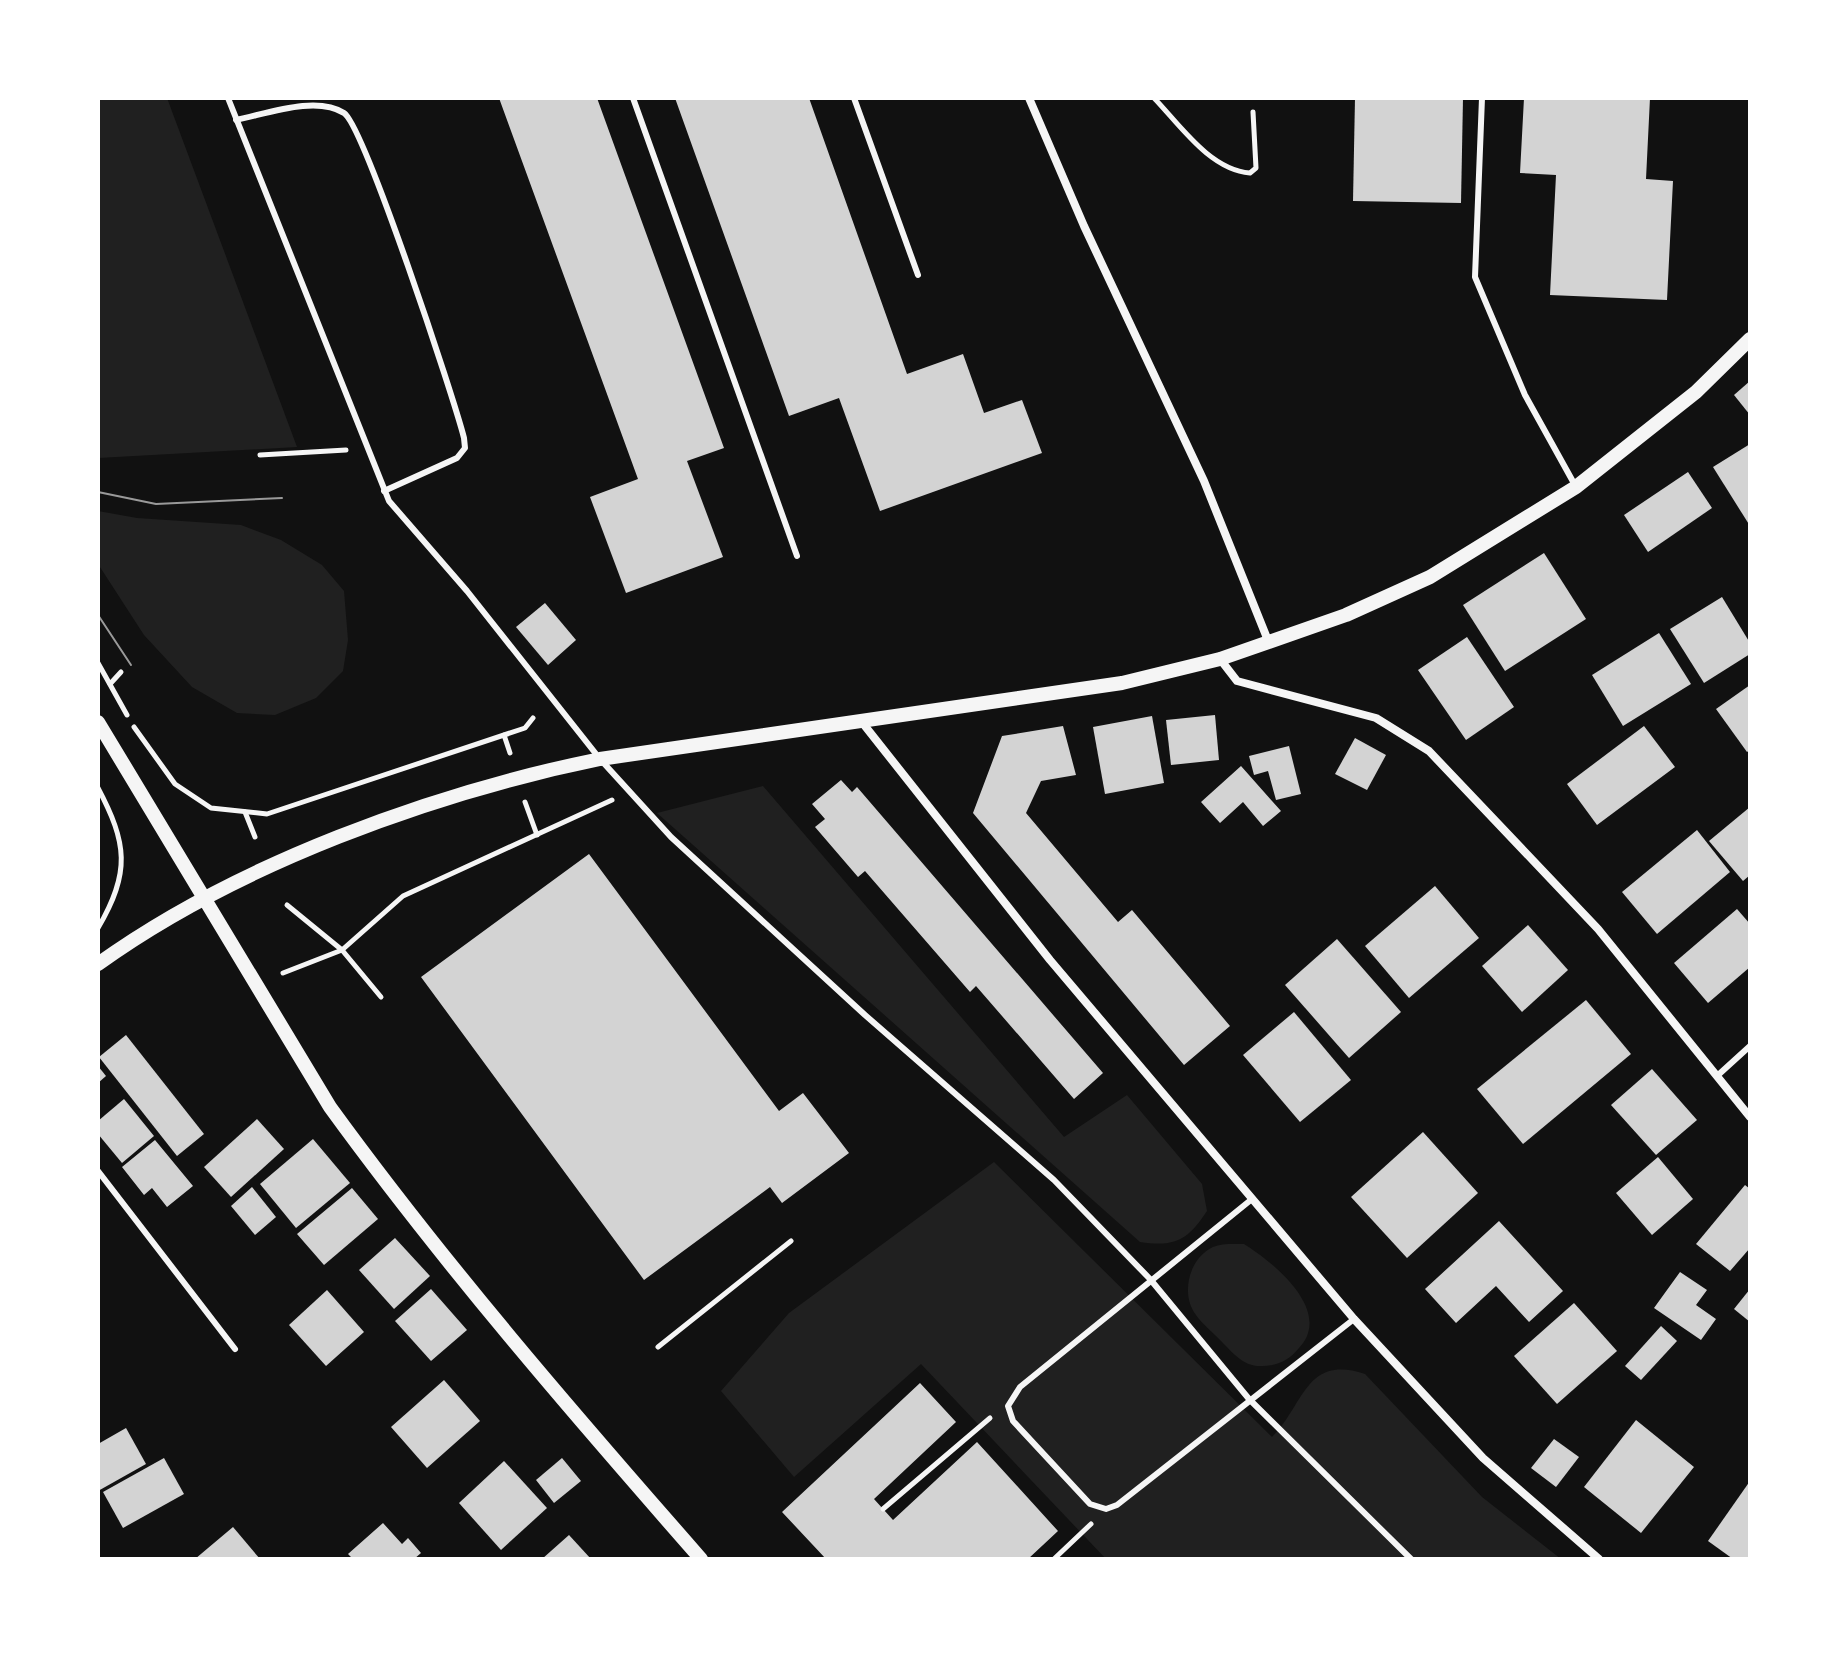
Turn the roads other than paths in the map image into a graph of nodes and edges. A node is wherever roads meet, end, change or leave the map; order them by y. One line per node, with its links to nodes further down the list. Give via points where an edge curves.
1 (228, 98): 6 (lane)
2 (633, 98): 11 (lane)
3 (854, 98): 7 (lane)
4 (1029, 98): 12 (street, via 1204,481)
5 (1482, 98): 9 (lane, via 1475,277 1525,395)
6 (236, 120): 10 (lane); 10 (lane, via 331,108 351,121 374,175 465,448 435,470)
7 (918, 275)
8 (1750, 339): 9 (street, via 1696,392)
9 (1576, 487): 12 (street, via 1411,587)
10 (384, 491): 16 (lane)
11 (797, 556)
12 (1269, 643): 13 (street)
13 (1220, 659): 14 (street, via 1075,691); 20 (street, via 1237,681 1376,718 1429,751 1598,929)
14 (860, 720): 16 (street); 23 (street, via 1050,960)
15 (98, 722): 17 (street)
16 (600, 759): 17 (street, via 489,784 305,852); 24 (lane, via 671,837 1054,1180)
17 (204, 901): 18 (street); 28 (street, via 302,1064 370,1162)
18 (98, 964)
19 (1750, 1046): 20 (lane)
20 (1717, 1076): 21 (street)
21 (1750, 1117)
22 (98, 1171): 26 (lane)
23 (1252, 1199): 24 (lane); 25 (street)
24 (1150, 1279): 27 (lane); 27 (lane, via 1020,1387 1008,1406 1013,1421 1090,1504 1106,1509)
25 (1354, 1319): 27 (lane); 30 (street, via 1483,1458)
26 (235, 1349)
27 (1249, 1399): 29 (lane)
28 (701, 1559)
29 (1411, 1559)
30 (1599, 1559)

